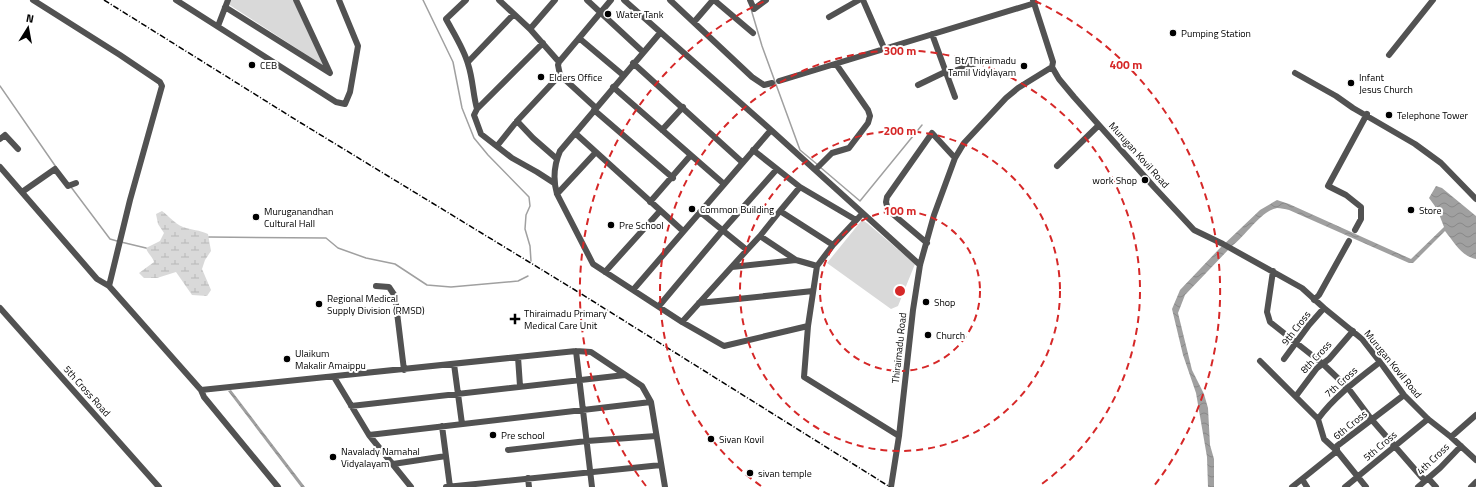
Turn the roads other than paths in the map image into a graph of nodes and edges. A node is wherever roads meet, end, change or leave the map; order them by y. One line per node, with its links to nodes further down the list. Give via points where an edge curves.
1 (33, 0): 99 (street, via 120,55 160,82 162,86)
2 (176, 0): 20 (street)
3 (228, 0): 21 (street)
4 (296, 0): 21 (street, via 330,73)
5 (339, 0): 26 (street, via 358,46 350,92 345,104 336,102)
6 (466, 0): 36 (street, via 446,19)
7 (500, 0): 23 (street)
8 (556, 0): 27 (street)
9 (586, 0): 22 (street)
10 (611, 0): 22 (street)
11 (670, 0): 25 (street)
12 (714, 0): 25 (street); 29 (street)
13 (750, 0): 14 (street, via 754,8)
14 (766, 0)
15 (858, 0): 24 (street)
16 (863, 0): 33 (street)
17 (1433, 0): 35 (street)
18 (626, 1): 28 (street)
19 (1034, 2): 30 (street); 41 (street, via 1053,62)
20 (186, 3): 26 (street)
21 (225, 7): 26 (street)
22 (601, 13): 31 (street); 34 (street)
23 (514, 14): 27 (street); 36 (street)
24 (829, 17)
25 (694, 22): 40 (street, via 752,77 764,85)
26 (218, 26)
27 (530, 29): 32 (street)
28 (660, 33): 34 (street); 56 (street)
29 (753, 33)
30 (932, 34): 33 (street); 42 (street)
31 (579, 38): 37 (street); 45 (street)
32 (543, 43): 37 (street); 51 (street)
33 (884, 48): 40 (street)
34 (643, 52): 39 (street)
35 (1389, 55)
36 (468, 62): 51 (street)
37 (559, 62): 44 (street)
38 (979, 62): 42 (street)
39 (633, 63): 45 (street); 49 (street)
40 (836, 64): 69 (street, via 870,116 868,124 849,148 832,153)
41 (1052, 66): 54 (street, Murugan Kovil Road, via 1059,79); 65 (street, Thiraimadu Road, via 1006,98 964,144)
42 (945, 73): 46 (street); 48 (street)
43 (1295, 73): 52 (street)
44 (560, 75): 50 (street); 53 (street)
45 (623, 75): 47 (street)
46 (918, 85)
47 (613, 86): 50 (street); 55 (street)
48 (955, 97)
49 (683, 108): 55 (street); 66 (street)
50 (595, 109): 57 (street); 71 (street)
51 (477, 110): 59 (street, via 474,115 481,134)
52 (1366, 114): 78 (street, via 1416,144 1441,163); 85 (street, via 1328,186 1346,195 1361,208 1361,219)
53 (517, 121): 59 (street); 64 (street)
54 (1099, 125): 68 (street); 97 (street, Murugan Kovil Road, via 1194,230)
55 (662, 130): 63 (street)
56 (771, 130): 61 (street); 69 (street)
57 (575, 133): 62 (street); 64 (street, via 560,150)
58 (0, 139): 60 (street, via 5,135)
59 (497, 146): 72 (street)
60 (18, 149)
61 (753, 150): 66 (street); 70 (street)
62 (596, 152): 77 (street); 79 (street)
63 (690, 156): 71 (street); 74 (street)
64 (557, 158): 72 (street)
65 (955, 158): 90 (street, Thiraimadu Road); 90 (street, via 932,133 887,197 888,210)
66 (742, 162): 74 (street)
67 (0, 166): 76 (street)
68 (1057, 166)
69 (819, 168): 83 (street)
70 (777, 169): 75 (street); 87 (street)
71 (672, 178): 79 (street)
72 (554, 183): 77 (street)
73 (76, 184): 76 (street, via 68,186 55,169)
74 (724, 184): 82 (street)
75 (800, 187): 81 (street); 84 (street)
76 (22, 192): 99 (street, via 97,279)
77 (557, 194): 98 (street, via 593,264)
78 (1476, 199)
79 (650, 202): 80 (street)
80 (660, 211): 86 (street); 98 (street)
81 (780, 211): 88 (street); 91 (street)
82 (700, 212): 86 (street); 87 (street)
83 (862, 214): 84 (street); 94 (street)
84 (856, 220): 91 (street)
85 (1355, 230)
86 (683, 231): 101 (street)
87 (722, 231): 92 (street); 105 (street)
88 (760, 236): 92 (street); 93 (street)
89 (1349, 241): 103 (street)
90 (926, 243): 94 (street, Thiraimadu Road)
91 (833, 246): 95 (street)
92 (747, 250): 96 (street)
93 (796, 260): 95 (street); 96 (street)
94 (920, 265): 140 (street, Thiraimadu Road)
95 (817, 266): 102 (street)
96 (732, 267): 104 (street)
97 (1274, 271): 103 (street, Murugan Kovil Road, via 1302,288); 111 (street, via 1267,312 1270,322)
98 (605, 272): 101 (street)
99 (109, 286): 125 (street)
100 (376, 286): 119 (street, via 389,287 395,296)
101 (633, 290): 105 (street)
102 (813, 291): 104 (street); 109 (street)
103 (1314, 300): 107 (street, Murugan Kovil Road)
104 (699, 303): 108 (street)
105 (658, 306): 108 (street)
106 (0, 308): 159 (street, 5th Cross Road)
107 (1324, 308): 110 (street, Murugan Kovil Road); 111 (street, 9th Cross)
108 (682, 322): 109 (street, via 724,346)
109 (808, 326): 140 (street, via 804,377)
110 (1353, 331): 116 (street, Murugan Kovil Road); 118 (street, 8th Cross)
111 (1296, 343): 114 (street, 9th Cross); 118 (street)
112 (576, 351): 113 (street); 120 (street, via 591,352); 122 (street)
113 (518, 357): 117 (street); 123 (street)
114 (1284, 359)
115 (1260, 361): 128 (street)
116 (1380, 362): 124 (street, 7th Cross); 127 (street, Murugan Kovil Road)
117 (454, 364): 119 (street); 126 (street)
118 (1322, 364): 124 (street); 128 (street, 8th Cross)
119 (404, 370): 121 (street)
120 (625, 375): 122 (street); 129 (street, via 642,386)
121 (334, 377): 125 (street); 130 (street)
122 (580, 381): 123 (street); 131 (street)
123 (520, 386): 126 (street)
124 (1348, 388): 133 (street, 7th Cross); 135 (street)
125 (201, 390): 160 (street, via 204,397)
126 (458, 393): 130 (street); 136 (street)
127 (1404, 395): 134 (street, Murugan Kovil Road); 135 (street, 6th Cross)
128 (1296, 396): 133 (street)
129 (651, 402): 131 (street); 139 (street)
130 (351, 406): 138 (street)
131 (583, 411): 136 (street); 142 (street)
132 (1476, 415): 141 (street)
133 (1318, 419): 146 (street, via 1324,439)
134 (1428, 419): 141 (street, Murugan Kovil Road); 143 (street, 5th Cross)
135 (1372, 420): 143 (street); 146 (street, 6th Cross, via 1337,446)
136 (462, 424): 137 (street)
137 (442, 426): 138 (street); 147 (street)
138 (370, 435): 149 (street)
139 (656, 436): 142 (street); 150 (street)
140 (899, 436): 166 (street, Thiraimadu Road)
141 (1451, 437): 144 (street, Murugan Kovil Road)
142 (587, 441): 145 (street); 151 (street)
143 (1395, 446): 152 (street, 5th Cross); 154 (street)
144 (1461, 446): 148 (street, Murugan Kovil Road); 154 (street, 4th Cross)
145 (508, 450)
146 (1337, 451): 152 (street); 155 (street, 6th Cross)
147 (446, 456): 149 (street); 157 (street)
148 (1476, 460)
149 (393, 464): 161 (street)
150 (661, 465): 151 (street); 165 (street)
151 (590, 472): 153 (street); 164 (street)
152 (1359, 477): 169 (street, 5th Cross); 170 (street)
153 (528, 478): 158 (street); 163 (street)
154 (1427, 479): 171 (street, 4th Cross); 172 (street)
155 (1302, 480): 167 (street, 6th Cross); 168 (street)
156 (1476, 482): 173 (street)
157 (450, 486): 158 (street); 162 (street)
158 (470, 486)
159 (159, 487)
160 (278, 487)
161 (411, 487)
162 (446, 487)
163 (529, 487)
164 (592, 487)
165 (665, 487)
166 (891, 487)
167 (1292, 487)
168 (1307, 487)
169 (1345, 487)
170 (1366, 487)
171 (1418, 487)
172 (1436, 487)
173 (1471, 487)

